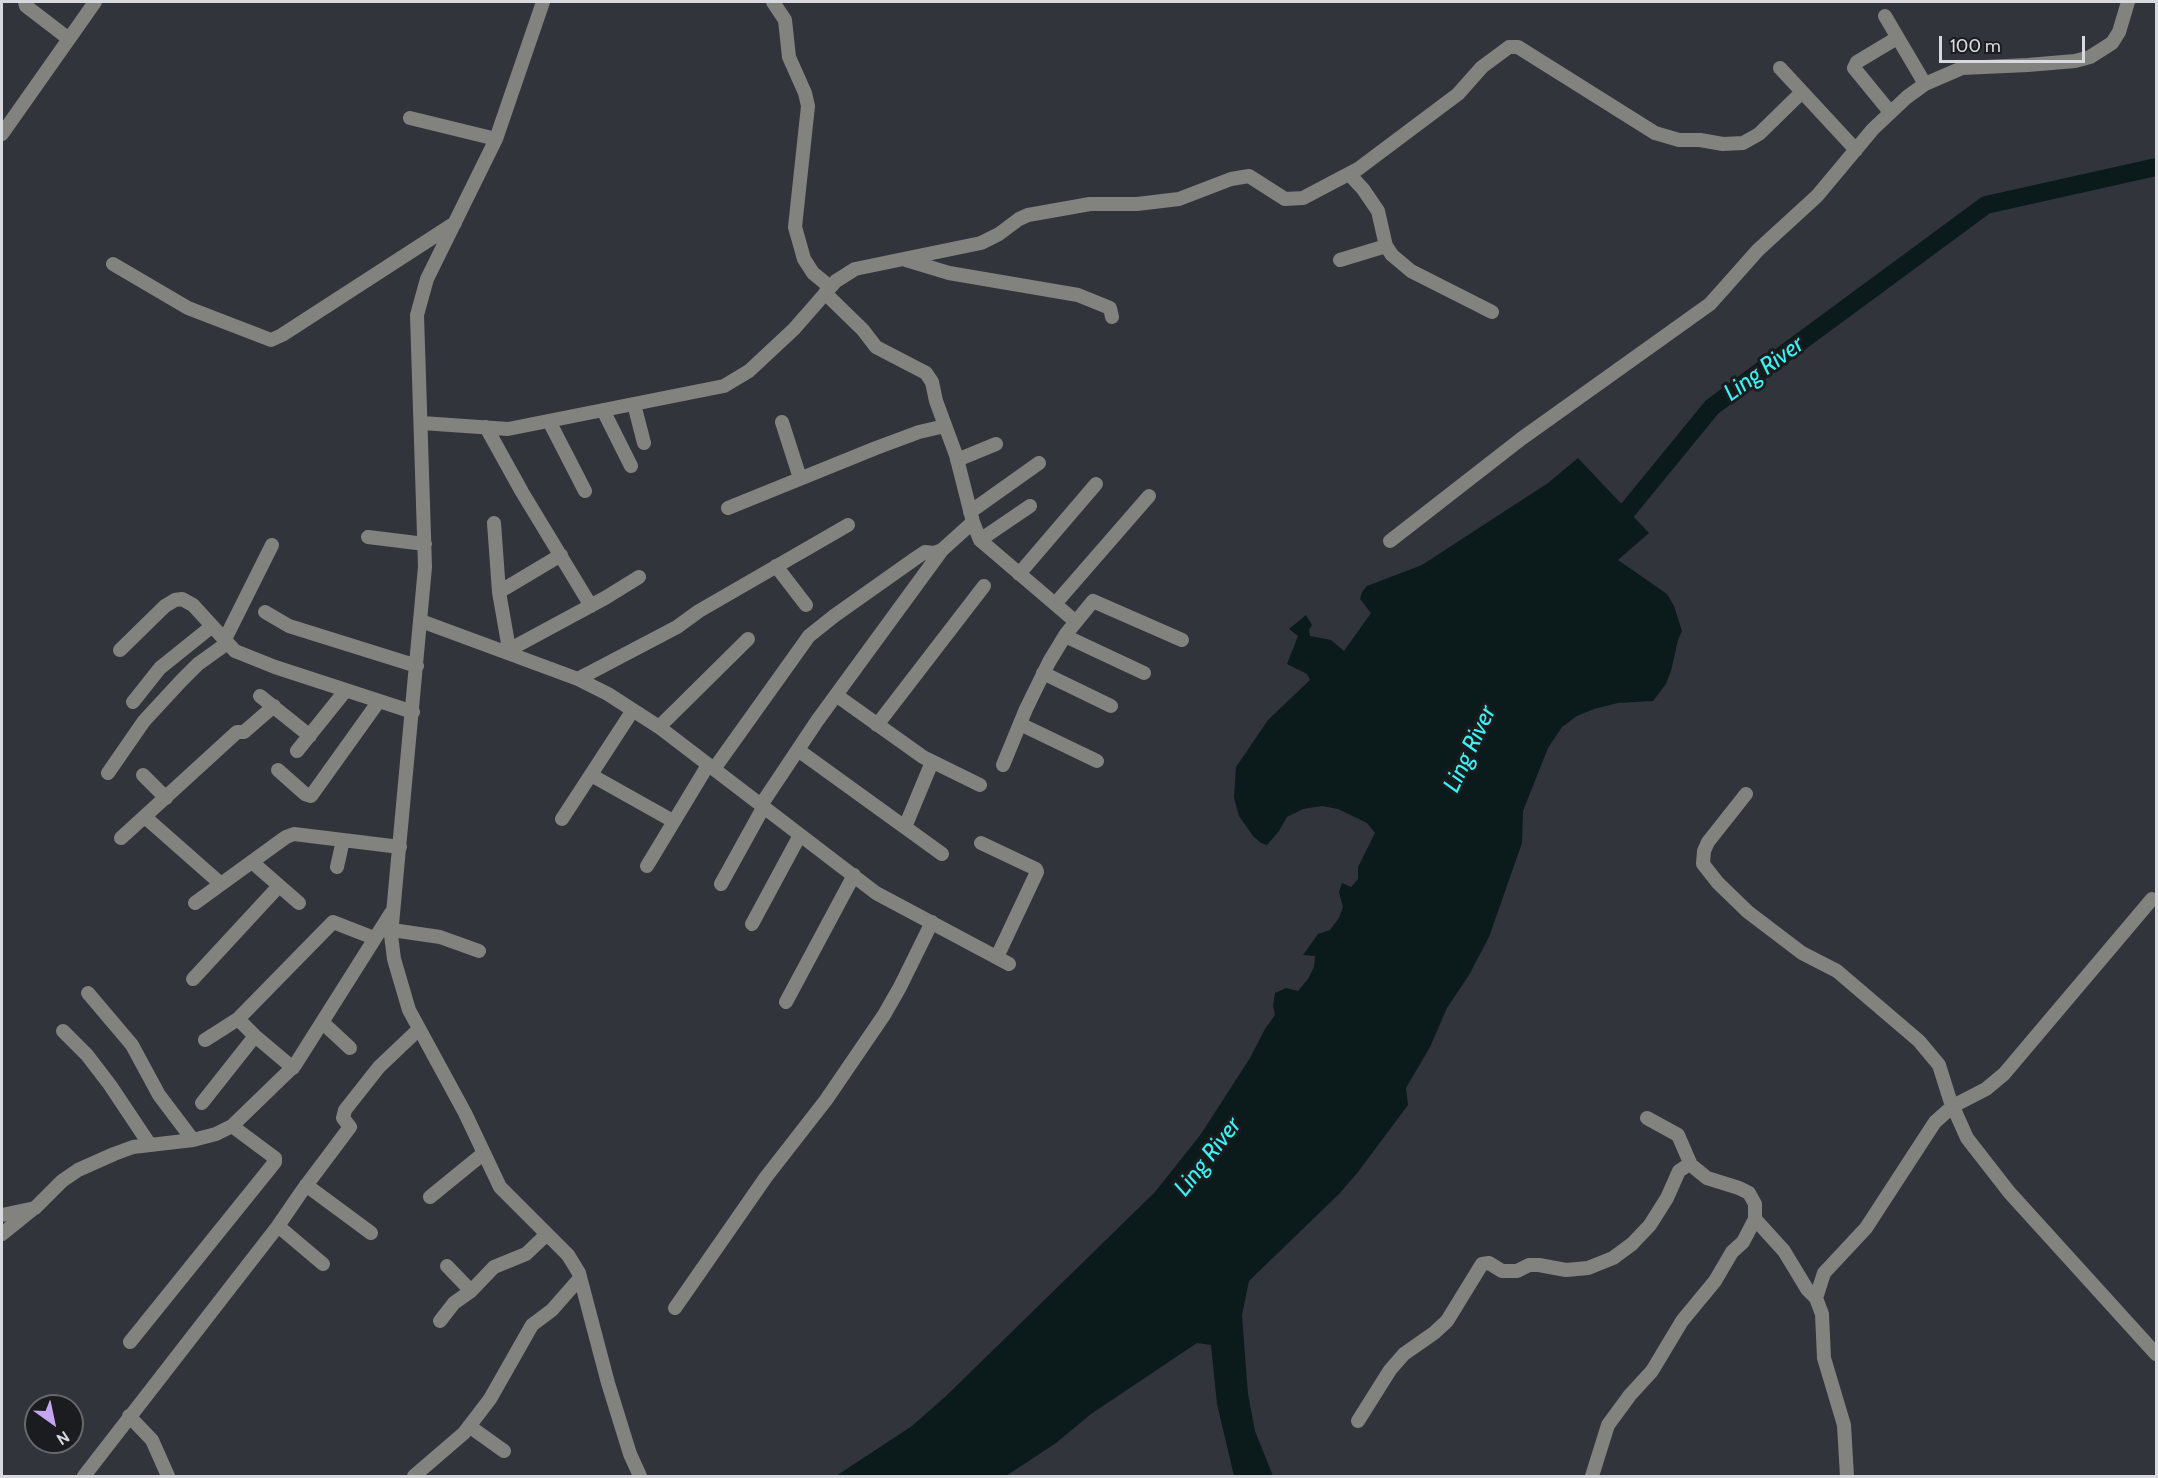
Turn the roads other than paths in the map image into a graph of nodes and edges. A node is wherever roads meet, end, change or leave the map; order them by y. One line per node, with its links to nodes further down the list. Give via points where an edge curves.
1 (25, 2): 8 (street)
2 (95, 2): 8 (street)
3 (543, 2): 15 (street)
4 (773, 2): 23 (street, via 785,20 789,57 808,106 795,227 804,259)
5 (2128, 2): 10 (street, via 2112,43 2090,57 1962,68)
6 (1885, 16): 7 (street)
7 (1897, 38): 10 (street); 12 (street, via 1857,62 1854,68)
8 (69, 39): 14 (street)
9 (1780, 68): 11 (street)
10 (1926, 84): 12 (street)
11 (1802, 92): 16 (street); 17 (street, via 1759,134 1743,143 1678,140 1655,133 1518,47 1509,46 1482,67 1458,94)
12 (1890, 112): 16 (street)
13 (410, 118): 15 (street)
14 (2, 134)
15 (496, 139): 18 (street)
16 (1856, 150): 49 (street, via 1817,196 1758,250 1710,304 1521,439)
17 (1349, 174): 19 (street, via 1378,211); 20 (street, via 1303,198 1291,200 1249,176 1179,199 1053,210 1019,219 981,243)
18 (457, 222): 22 (street, via 271,340 188,308); 30 (street, via 427,279 417,315)
19 (1386, 246): 21 (street); 24 (street, via 1411,272)
20 (904, 260): 23 (street, via 855,269); 25 (street, via 949,273 1078,295 1110,308)
21 (1340, 260)
22 (113, 264)
23 (827, 290): 26 (street, via 794,329 749,371 724,386); 31 (street, via 876,347 926,373)
24 (1492, 312)
25 (1112, 317)
26 (634, 404): 27 (street); 33 (street)
27 (603, 410): 28 (street); 37 (street)
28 (549, 421): 32 (street, via 508,429); 40 (street)
29 (782, 422): 38 (street)
30 (422, 423): 32 (street); 50 (street)
31 (945, 426): 35 (street); 38 (street, via 919,432)
32 (486, 428): 53 (street)
33 (644, 443)
34 (996, 444): 35 (street)
35 (957, 460): 44 (street)
36 (1039, 463): 44 (street)
37 (631, 466)
38 (801, 478): 43 (street)
39 (1096, 484): 55 (street)
40 (585, 491)
41 (1149, 496): 59 (street)
42 (1030, 506): 48 (street)
43 (728, 508)
44 (971, 517): 48 (street); 52 (street)
45 (494, 523): 58 (street)
46 (848, 525): 54 (street)
47 (368, 537): 50 (street)
48 (980, 540): 55 (street)
49 (1390, 541)
50 (425, 544): 63 (street)
51 (272, 545): 69 (street)
52 (942, 550): 77 (street); 94 (street, via 925,552 809,636)
53 (561, 555): 58 (street); 60 (street)
54 (776, 566): 61 (street); 75 (street, via 676,627)
55 (1019, 574): 59 (street)
56 (639, 577): 60 (street)
57 (984, 586): 86 (street)
58 (499, 592): 71 (street)
59 (1055, 604): 64 (street)
60 (591, 606): 71 (street)
61 (806, 606)
62 (265, 612): 72 (street, via 290,626)
63 (421, 621): 71 (street); 72 (street)
64 (1076, 622): 66 (street); 68 (street, via 1094,601)
65 (212, 627): 69 (street); 70 (street, via 192,605 175,600); 80 (street, via 160,668)
66 (1065, 636): 73 (street); 74 (street)
67 (748, 639): 87 (street)
68 (1182, 640)
69 (225, 642): 76 (street, via 245,655); 96 (street, via 198,664 144,721)
70 (120, 650)
71 (507, 651): 75 (street)
72 (417, 666): 84 (street)
73 (1144, 673)
74 (1043, 674): 82 (street); 85 (street)
75 (578, 679): 83 (street)
76 (346, 690): 79 (street); 88 (street)
77 (837, 695): 86 (street); 89 (street)
78 (260, 696): 81 (street)
79 (379, 701): 84 (street); 95 (street, via 312,796)
80 (133, 702)
81 (274, 706): 88 (street); 101 (street, via 244,732 237,732)
82 (1111, 706)
83 (633, 710): 87 (street); 98 (street)
84 (413, 712): 111 (street)
85 (1020, 724): 91 (street); 93 (street)
86 (877, 725): 92 (street)
87 (658, 727): 94 (street)
88 (310, 736): 90 (street)
89 (798, 750): 102 (street); 106 (street)
90 (297, 751)
91 (1097, 761)
92 (932, 762): 99 (street); 106 (street)
93 (1003, 765)
94 (711, 767): 102 (street); 105 (street)
95 (278, 770)
96 (108, 772)
97 (143, 775): 101 (street)
98 (591, 776): 104 (street); 105 (street)
99 (980, 785)
100 (1746, 794): 143 (street, via 1708,842 1703,864 1748,912 1802,953 1837,971 1919,1041 1939,1065)
101 (166, 798): 103 (street)
102 (762, 806): 107 (street); 118 (street)
103 (145, 817): 108 (street); 117 (street)
104 (562, 819)
105 (673, 821): 114 (street)
106 (905, 827): 112 (street)
107 (800, 835): 116 (street); 125 (street)
108 (121, 838)
109 (343, 840): 111 (street); 113 (street, via 294,834); 115 (street)
110 (981, 843): 129 (street, via 1037,872)
111 (400, 847): 123 (street)
112 (942, 854)
113 (252, 862): 117 (street); 119 (street)
114 (647, 866)
115 (337, 867)
116 (854, 875): 124 (street, via 876,893); 133 (street)
117 (221, 884): 121 (street)
118 (721, 884)
119 (279, 886): 122 (street); 131 (street)
120 (2152, 899): 143 (street, via 2004,1074 1986,1089)
121 (195, 903)
122 (299, 903)
123 (392, 911): 126 (street); 127 (street)
124 (932, 922): 129 (street); 164 (street, via 884,1015)
125 (752, 924)
126 (392, 930): 128 (street, via 440,937); 136 (street, via 394,959)
127 (374, 938): 134 (street, via 333,922); 135 (street)
128 (479, 951)
129 (997, 957): 130 (street)
130 (1009, 964)
131 (193, 979)
132 (88, 993): 146 (street, via 132,1045 159,1095)
133 (786, 1002)
134 (238, 1019): 138 (street); 139 (street)
135 (322, 1022): 140 (street); 141 (street)
136 (418, 1029): 148 (street); 150 (street, via 379,1067 345,1110 343,1118 350,1127)
137 (63, 1031): 147 (street, via 110,1085)
138 (255, 1036): 141 (street); 142 (street)
139 (205, 1040)
140 (350, 1048)
141 (293, 1068): 145 (street)
142 (202, 1103)
143 (1953, 1106): 163 (street, via 1927,1132 1866,1228 1824,1273); 167 (street, via 1967,1138 2009,1192)
144 (1647, 1118): 149 (street, via 1678,1135)
145 (232, 1126): 146 (street); 166 (street, via 275,1158 275,1162)
146 (193, 1140): 147 (street)
147 (150, 1145): 152 (street, via 133,1147 78,1170)
148 (484, 1153): 151 (street); 158 (street, via 500,1187)
149 (1691, 1165): 154 (street, via 1707,1178 1749,1193 1755,1204); 169 (street, via 1679,1171 1650,1225 1613,1258 1588,1268 1566,1270 1539,1264 1502,1271 1489,1263 1482,1264 1447,1321 1404,1354 1383,1379)
150 (306, 1185): 155 (street); 156 (street)
151 (429, 1197)
152 (35, 1208): 153 (street); 157 (street)
153 (2, 1215)
154 (1755, 1219): 163 (street, via 1784,1251); 176 (street, via 1743,1242 1682,1321 1652,1371 1608,1425)
155 (278, 1226): 159 (street); 168 (street)
156 (371, 1233)
157 (2, 1234)
158 (547, 1234): 161 (street, via 568,1255); 162 (street, via 526,1254 494,1267)
159 (323, 1264)
160 (447, 1266): 162 (street)
161 (580, 1278): 170 (street, via 552,1310 532,1325 490,1399); 175 (street, via 608,1383)
162 (471, 1291): 165 (street, via 454,1303)
163 (1816, 1298): 177 (street, via 1822,1314 1824,1358 1844,1425)
164 (675, 1308)
165 (440, 1321)
166 (130, 1342)
167 (2157, 1354)
168 (129, 1416): 172 (street); 173 (street, via 152,1440)
169 (1358, 1421)
170 (469, 1426): 171 (street); 174 (street)
171 (504, 1451)
172 (84, 1476)
173 (168, 1476)
174 (414, 1476)
175 (640, 1476)
176 (1592, 1476)
177 (1847, 1476)

